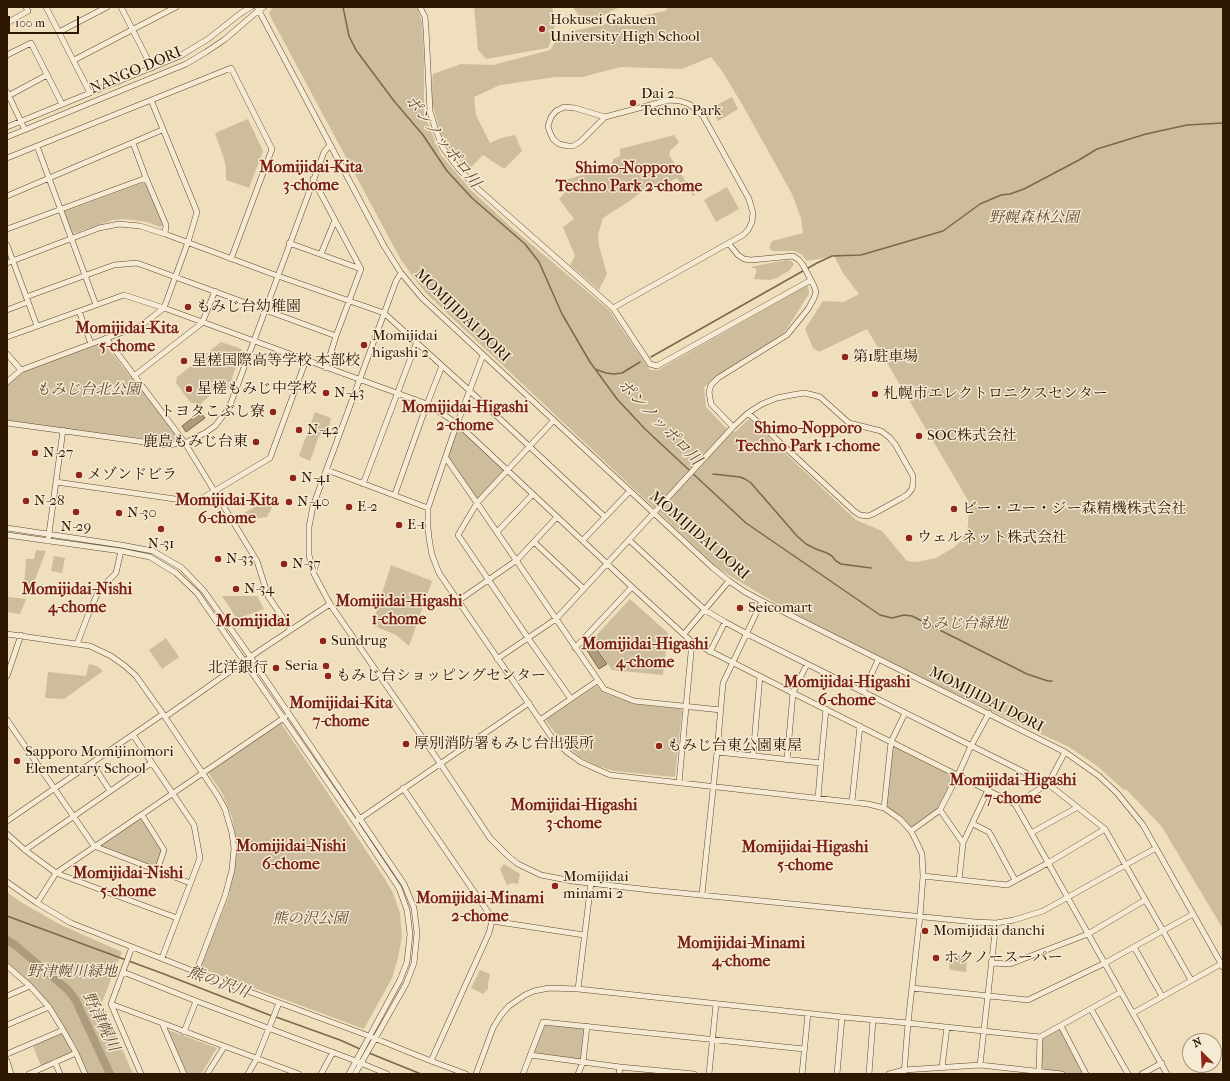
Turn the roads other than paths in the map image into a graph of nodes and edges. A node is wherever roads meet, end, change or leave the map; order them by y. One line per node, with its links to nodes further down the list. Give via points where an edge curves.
1 (26, 7): 10 (street, via 28,11)
2 (46, 7): 12 (street)
3 (107, 7): 12 (street)
4 (121, 7): 11 (street)
5 (176, 7): 11 (street)
6 (251, 7): 15 (street, NANGO DORI, via 193,49)
7 (264, 7): 9 (street, NANGO DORI)
8 (420, 7): 59 (street, via 425,17 430,111 443,148 478,189)
9 (257, 8): 24 (street, NANGO DORI, via 224,40 186,64); 28 (street, MOMIJIDAI DORI)
10 (7, 23)
11 (132, 30): 14 (street); 15 (street)
12 (59, 32): 14 (street)
13 (7, 55): 16 (street, via 31,43)
14 (74, 60): 17 (street)
15 (152, 68): 17 (street, NANGO DORI)
16 (48, 75): 18 (street); 20 (street)
17 (90, 93): 20 (street, NANGO DORI)
18 (8, 94): 22 (street)
19 (151, 100): 25 (street); 29 (street); 45 (street, via 231,68 270,143 272,149)
20 (62, 104): 22 (street, NANGO DORI)
21 (605, 117): 21 (street, via 574,146 559,144 553,139 548,126 556,111 564,107); 42 (street, via 669,100 689,104 698,110 751,205 753,213 748,230)
22 (21, 121): 23 (street, NANGO DORI); 24 (street)
23 (7, 127)
24 (25, 130): 26 (street, NANGO DORI)
25 (162, 130): 27 (street); 40 (street, via 197,212)
26 (7, 137)
27 (133, 143): 31 (street); 32 (street)
28 (330, 145): 33 (street, via 324,152); 49 (street, MOMIJIDAI DORI)
29 (37, 146): 30 (street); 31 (street)
30 (7, 158)
31 (48, 178): 34 (street); 35 (street)
32 (146, 178): 35 (street); 38 (street, via 166,225)
33 (313, 179): 36 (street); 41 (street)
34 (7, 196)
35 (60, 209): 37 (street); 39 (street)
36 (334, 220): 44 (street); 48 (street)
37 (7, 229)
38 (165, 234): 39 (street, via 140,226 119,224 99,228); 40 (street)
39 (71, 240): 46 (street); 50 (street)
40 (188, 242): 45 (street); 52 (street)
41 (289, 244): 44 (street); 51 (street)
42 (729, 244): 53 (street, via 744,259 793,256 803,265); 59 (street)
43 (7, 245): 46 (street)
44 (321, 254): 48 (street)
45 (231, 259): 51 (street)
46 (13, 261): 47 (street); 55 (street)
47 (7, 263)
48 (361, 269): 56 (street)
49 (401, 274): 63 (street); 73 (street, MOMIJIDAI DORI, via 422,298)
50 (84, 275): 52 (street, via 114,265 137,263); 55 (street); 57 (street)
51 (278, 276): 56 (street); 61 (street)
52 (176, 277): 54 (street); 58 (street)
53 (811, 280): 59 (street, via 657,366 650,364); 88 (street, via 816,292 814,298 787,335 718,378 711,385 711,404)
54 (215, 291): 61 (street); 64 (street)
55 (27, 300): 60 (street); 65 (street)
56 (349, 301): 63 (street); 66 (street)
57 (96, 305): 58 (street, via 124,295); 62 (street)
58 (164, 308): 64 (street); 68 (street, via 142,325)
59 (613, 308)
60 (7, 310)
61 (266, 310): 66 (street); 69 (street)
62 (79, 311): 65 (street); 70 (street)
63 (384, 313): 71 (street); 79 (street)
64 (202, 323): 69 (street); 78 (street)
65 (37, 326): 67 (street)
66 (336, 336): 76 (street)
67 (7, 337)
68 (106, 338): 70 (street); 78 (street)
69 (254, 341): 74 (street); 90 (street, via 229,408 215,426)
70 (91, 344): 77 (street)
71 (416, 344): 75 (street); 82 (street)
72 (7, 354): 77 (street)
73 (483, 355): 81 (street); 85 (street, MOMIJIDAI DORI)
74 (306, 360): 76 (street); 98 (street, via 270,458)
75 (442, 366): 81 (street); 83 (street)
76 (326, 368): 79 (street)
77 (21, 370): 80 (street)
78 (134, 376): 90 (street)
79 (360, 380): 82 (street); 93 (street)
80 (7, 382)
81 (470, 391): 87 (street); 91 (street)
82 (398, 393): 83 (street); 96 (street)
83 (427, 404): 87 (street); 99 (street)
84 (748, 413): 84 (street, via 860,515 873,514 908,495 912,489 913,476 889,437 881,431 849,423 820,397 804,393 784,397 762,404); 88 (street)
85 (554, 420): 91 (street); 97 (street, MOMIJIDAI DORI)
86 (7, 423): 89 (street)
87 (458, 424): 92 (street); 94 (street)
88 (733, 427): 103 (street)
89 (63, 430): 90 (street, via 166,445); 95 (street)
90 (185, 443): 98 (street)
91 (529, 447): 94 (street); 105 (street)
92 (446, 458): 101 (street); 102 (street)
93 (327, 470): 96 (street); 123 (street, via 311,515 308,547 314,574)
94 (508, 470): 100 (street); 101 (street)
95 (56, 482): 98 (street, via 196,502); 108 (street)
96 (363, 484): 99 (street)
97 (630, 491): 103 (street, MOMIJIDAI DORI); 105 (street)
98 (215, 492): 127 (street, via 257,561 268,596)
99 (395, 494): 102 (street)
100 (533, 494): 104 (street); 107 (street)
101 (477, 503): 107 (street); 117 (street, via 458,535)
102 (428, 508): 121 (street, via 432,555)
103 (654, 513): 111 (street); 118 (street, MOMIJIDAI DORI)
104 (557, 517): 110 (street); 113 (street)
105 (605, 517): 110 (street)
106 (7, 528): 108 (street)
107 (497, 532): 115 (street)
108 (48, 534): 112 (street); 137 (street, via 153,551 182,568 204,591)
109 (7, 535): 112 (street)
110 (583, 540): 116 (street)
111 (629, 540): 116 (street); 124 (street)
112 (48, 541): 114 (street)
113 (534, 542): 115 (street); 120 (street)
114 (121, 551): 134 (street, via 116,574 99,590); 140 (street, via 150,557 176,573 197,593)
115 (517, 560): 117 (street); 125 (street)
116 (607, 563): 119 (street); 120 (street)
117 (488, 580): 121 (street); 132 (street)
118 (729, 581): 122 (street, MOMIJIDAI DORI); 124 (street)
119 (632, 587): 129 (street); 135 (street)
120 (584, 589): 125 (street)
121 (458, 601): 138 (street)
122 (762, 601): 130 (street); 139 (street, MOMIJIDAI DORI)
123 (330, 604): 127 (street); 171 (street)
124 (705, 610): 126 (street); 129 (street)
125 (556, 618): 132 (street); 135 (street)
126 (725, 622): 130 (street); 136 (street)
127 (291, 630): 137 (street)
128 (7, 634): 131 (street)
129 (684, 634): 133 (street)
130 (746, 634): 141 (street); 142 (street)
131 (20, 635): 134 (street); 143 (street)
132 (528, 638): 138 (street); 148 (street)
133 (692, 642): 136 (street); 150 (street)
134 (77, 644): 156 (street, via 90,646 125,666 136,676)
135 (575, 648): 145 (street)
136 (710, 652): 141 (street)
137 (251, 657): 140 (street); 155 (street)
138 (497, 659): 149 (street)
139 (878, 660): 146 (street); 154 (street, MOMIJIDAI DORI)
140 (245, 661): 156 (street); 157 (street)
141 (732, 662): 144 (street); 152 (street, via 723,683)
142 (807, 664): 146 (street); 147 (street)
143 (7, 676)
144 (760, 676): 147 (street); 167 (street)
145 (597, 681): 148 (street); 150 (street, via 604,689 634,701)
146 (863, 692): 153 (street)
147 (793, 693): 151 (street); 168 (street)
148 (571, 699): 159 (street)
149 (529, 703): 159 (street); 171 (street)
150 (686, 707): 152 (street); 175 (street)
151 (826, 709): 160 (street); 172 (street)
152 (721, 710): 165 (street)
153 (905, 713): 163 (street); 164 (street)
154 (989, 713): 164 (street); 166 (street, MOMIJIDAI DORI)
155 (289, 714): 157 (street); 191 (street)
156 (164, 716): 162 (street); 173 (street)
157 (283, 718): 173 (street); 193 (street)
158 (7, 720): 161 (street)
159 (540, 720): 175 (street, via 567,752 596,770 610,775)
160 (860, 726): 163 (street); 184 (street)
161 (9, 729): 179 (street)
162 (133, 735): 169 (street); 170 (street)
163 (891, 742): 174 (street); 186 (street)
164 (971, 746): 174 (street); 176 (street)
165 (718, 752): 167 (street); 177 (street)
166 (1065, 752): 176 (street); 201 (street, MOMIJIDAI DORI, via 1094,772 1117,793 1143,826)
167 (753, 756): 168 (street)
168 (787, 760): 172 (street)
169 (92, 763): 179 (street); 181 (street)
170 (151, 763): 181 (street); 182 (street)
171 (440, 763): 178 (street); 211 (street, via 490,838 518,864 541,875)
172 (821, 763): 183 (street)
173 (203, 773): 182 (street); 234 (street, via 225,809 234,848 232,870 225,896)
174 (958, 775): 180 (street); 188 (street)
175 (679, 783): 177 (street)
176 (1048, 784): 185 (street); 187 (street)
177 (714, 786): 183 (street); 213 (street)
178 (403, 788): 191 (street); 220 (street)
179 (54, 789): 190 (street); 192 (street)
180 (988, 790): 185 (street); 194 (street)
181 (110, 791): 190 (street)
182 (173, 794): 189 (street); 212 (street, via 194,825 200,858)
183 (818, 798): 184 (street)
184 (852, 801): 186 (street)
185 (1015, 804): 197 (street)
186 (884, 808): 196 (street, via 900,819)
187 (1076, 808): 195 (street); 197 (street)
188 (940, 810): 196 (street); 199 (street)
189 (142, 815): 200 (street); 205 (street, via 164,850)
190 (73, 816): 200 (street); 202 (street)
191 (361, 818): 193 (street); 265 (street, via 404,884 414,908 417,933 414,963 406,984)
192 (7, 821)
193 (355, 822): 263 (street, via 399,888 407,910 410,934 407,962 400,980)
194 (973, 824): 199 (street); 209 (street, via 989,832)
195 (1105, 830): 203 (street); 204 (street)
196 (911, 831): 207 (street, via 922,854)
197 (1031, 833): 203 (street)
198 (7, 834): 202 (street)
199 (963, 843): 208 (street)
200 (94, 846): 205 (street); 206 (street)
201 (1156, 848): 204 (street); 217 (street, MOMIJIDAI DORI)
202 (25, 850): 206 (street)
203 (1048, 863): 209 (street); 214 (street)
204 (1126, 865): 214 (street); 215 (street)
205 (157, 871): 212 (street)
206 (56, 873): 216 (street); 219 (street)
207 (923, 876): 208 (street); 218 (street)
208 (959, 880): 209 (street, via 1008,885)
209 (1015, 880)
210 (7, 882): 216 (street)
211 (590, 882): 213 (street); 224 (street)
212 (190, 883): 219 (street)
213 (702, 894): 218 (street)
214 (1068, 898): 221 (street, via 1043,911); 223 (street)
215 (1145, 900): 222 (street); 223 (street)
216 (37, 903): 225 (street, via 71,923)
217 (1193, 914): 222 (street); 227 (street, MOMIJIDAI DORI)
218 (920, 916): 221 (street); 237 (street)
219 (177, 918): 228 (street)
220 (492, 921): 224 (street); 276 (street, via 489,933)
221 (996, 923): 229 (street)
222 (1163, 931): 226 (street); 235 (street)
223 (1088, 934): 229 (street, via 1010,964); 230 (street)
224 (584, 935): 238 (street)
225 (132, 947): 228 (street); 233 (street)
226 (1134, 947): 230 (street); 242 (street)
227 (1221, 957): 231 (street, MOMIJIDAI DORI)
228 (162, 958): 234 (street)
229 (991, 963): 241 (street)
230 (1104, 963): 239 (street); 241 (street, via 1028,1000)
231 (1222, 965): 235 (street)
232 (7, 967): 236 (street)
233 (123, 972): 243 (street); 245 (street)
234 (196, 972): 244 (street)
235 (1191, 980): 242 (street)
236 (30, 986): 240 (street); 247 (street)
237 (912, 988): 241 (street); 254 (street)
238 (578, 989): 246 (street); 301 (street, via 548,988 534,991 509,1006 493,1028)
239 (1121, 992): 248 (street); 250 (street)
240 (7, 996)
241 (988, 996): 261 (street)
242 (1162, 996): 250 (street)
243 (196, 1001): 259 (street); 262 (street)
244 (279, 1003): 259 (street); 263 (street)
245 (111, 1004): 253 (street); 291 (street)
246 (716, 1004): 249 (street); 266 (street)
247 (48, 1007): 255 (street); 260 (street)
248 (1091, 1009): 257 (street); 313 (street)
249 (808, 1013): 251 (street); 268 (street)
250 (1133, 1013): 280 (street)
251 (842, 1018): 252 (street); 308 (street)
252 (873, 1020): 254 (street); 309 (street)
253 (162, 1023): 262 (street); 292 (street)
254 (908, 1023): 258 (street); 285 (street)
255 (7, 1025)
256 (587, 1026): 266 (street); 272 (street, via 543,1022); 278 (street)
257 (1061, 1026): 264 (street); 312 (street)
258 (947, 1027): 261 (street); 283 (street)
259 (269, 1028): 269 (street); 273 (street)
260 (63, 1030): 270 (street); 271 (street)
261 (985, 1031): 264 (street); 281 (street)
262 (184, 1032): 267 (street)
263 (369, 1036): 265 (street); 274 (street)
264 (1040, 1037): 286 (street)
265 (375, 1039): 276 (street); 279 (street)
266 (713, 1039): 268 (street); 306 (street)
267 (224, 1046): 273 (street); 293 (street)
268 (804, 1049): 307 (street)
269 (333, 1052): 274 (street); 296 (street)
270 (7, 1054)
271 (76, 1054): 277 (street); 290 (street)
272 (530, 1054): 278 (street); 302 (street)
273 (257, 1058): 284 (street); 294 (street)
274 (356, 1060): 279 (street); 297 (street)
275 (7, 1061): 288 (street)
276 (431, 1061): 300 (street)
277 (55, 1062): 287 (street); 289 (street)
278 (583, 1062): 282 (street); 303 (street)
279 (362, 1063): 298 (street); 299 (street)
280 (1162, 1063): 314 (street); 315 (street)
281 (980, 1065): 283 (street); 286 (street)
282 (620, 1067): 304 (street); 305 (street)
283 (942, 1067): 285 (street)
284 (286, 1072): 295 (street)
285 (904, 1072): 310 (street)
286 (1039, 1072): 311 (street)
287 (33, 1073)
288 (11, 1074)
289 (60, 1074)
290 (85, 1074)
291 (141, 1074)
292 (184, 1074)
293 (207, 1074)
294 (248, 1074)
295 (299, 1074)
296 (320, 1074)
297 (349, 1074)
298 (355, 1074)
299 (386, 1074)
300 (466, 1074)
301 (476, 1074)
302 (523, 1074)
303 (578, 1074)
304 (619, 1074)
305 (694, 1074)
306 (709, 1074)
307 (802, 1074)
308 (837, 1074)
309 (869, 1074)
310 (889, 1074)
311 (1062, 1074)
312 (1086, 1074)
313 (1128, 1074)
314 (1142, 1074)
315 (1167, 1074)

